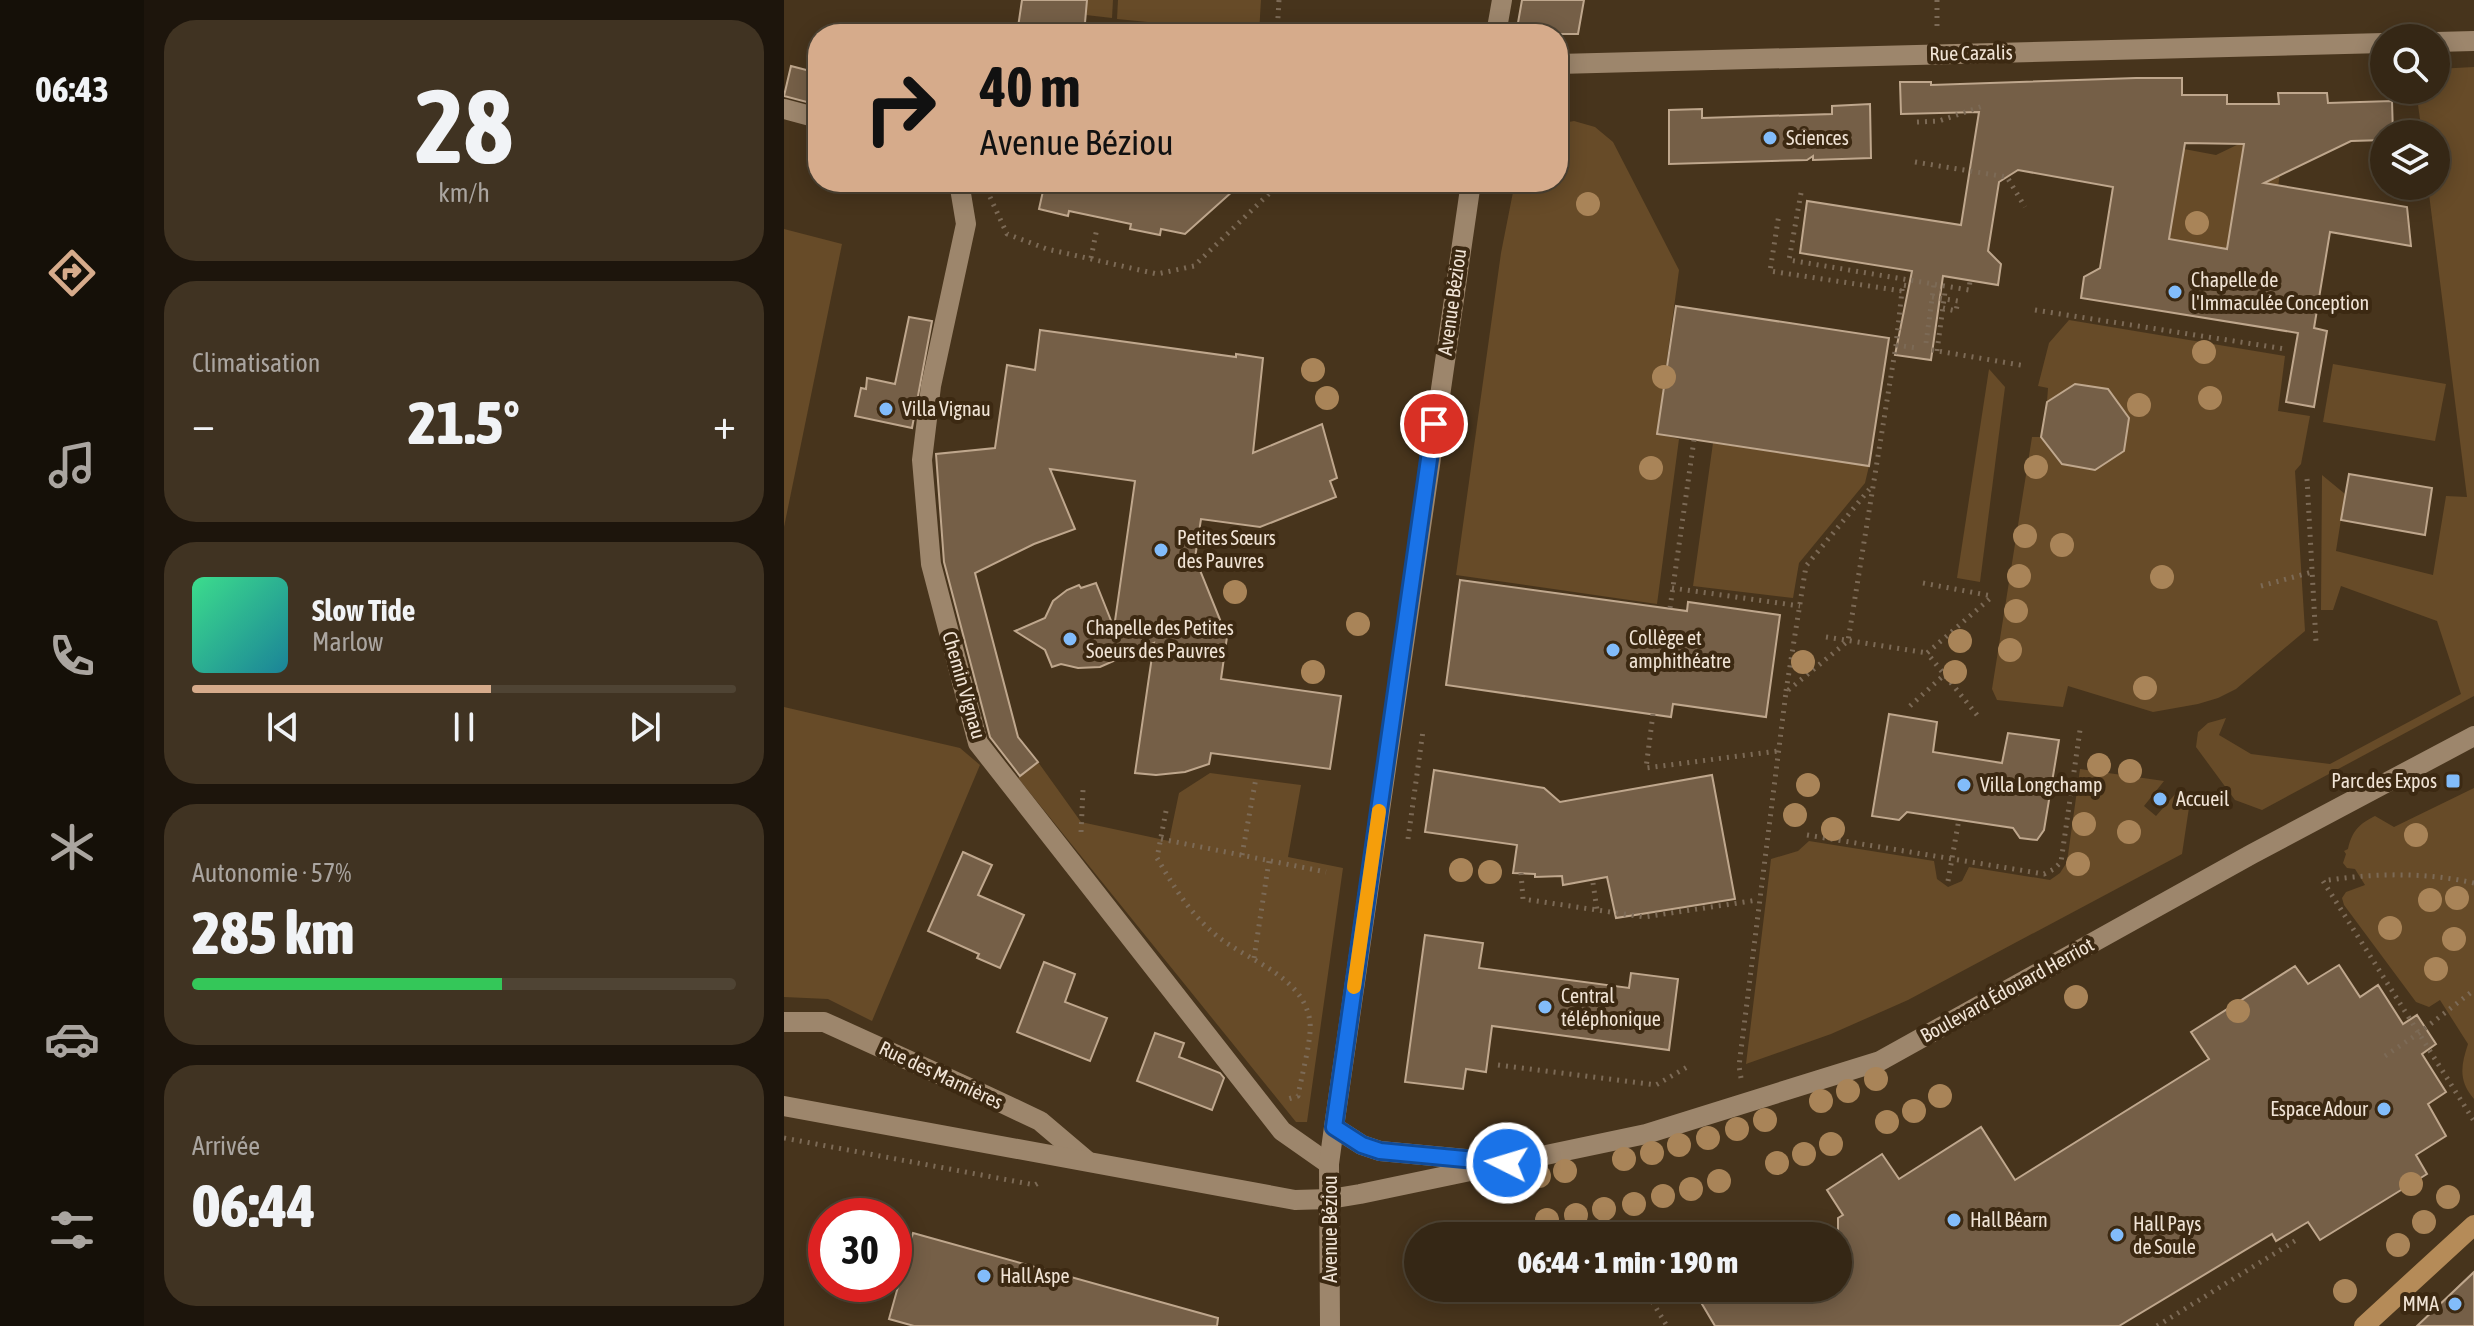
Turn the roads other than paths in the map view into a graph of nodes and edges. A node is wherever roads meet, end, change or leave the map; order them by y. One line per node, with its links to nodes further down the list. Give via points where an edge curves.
1 (1502, 0): 2 (street)
2 (1498, 24)
3 (2474, 41): 4 (street)
4 (2450, 42)
5 (2370, 43): 6 (street, Rue Cazalis)
6 (1568, 64)
7 (784, 109): 8 (street)
8 (808, 115)
9 (961, 192): 17 (street, Chemin Vignau, via 966,224 931,386 922,460 931,564 978,743 1282,1131)
10 (1470, 192): 14 (street, Avenue Béziou)
11 (2474, 736): 16 (street, Boulevard Édouard Herriot, via 1880,1061 1646,1134)
12 (784, 1022): 15 (street, Rue des Marnières, via 824,1022 972,1089 1040,1121)
13 (784, 1106): 15 (street, Rue des Marnières)
14 (1334, 1127): 16 (street, Boulevard Édouard Herriot, via 1380,1151); 17 (street, Avenue Béziou)
15 (1086, 1160): 18 (street, Rue des Marnières, via 1295,1200)
16 (1507, 1163): 18 (street, Boulevard Édouard Herriot)
17 (1329, 1164): 18 (street, Avenue Béziou)
18 (1330, 1199): 20 (street, Avenue Béziou)
19 (2474, 1225): 21 (main road)
20 (1330, 1326)
21 (2364, 1326)

